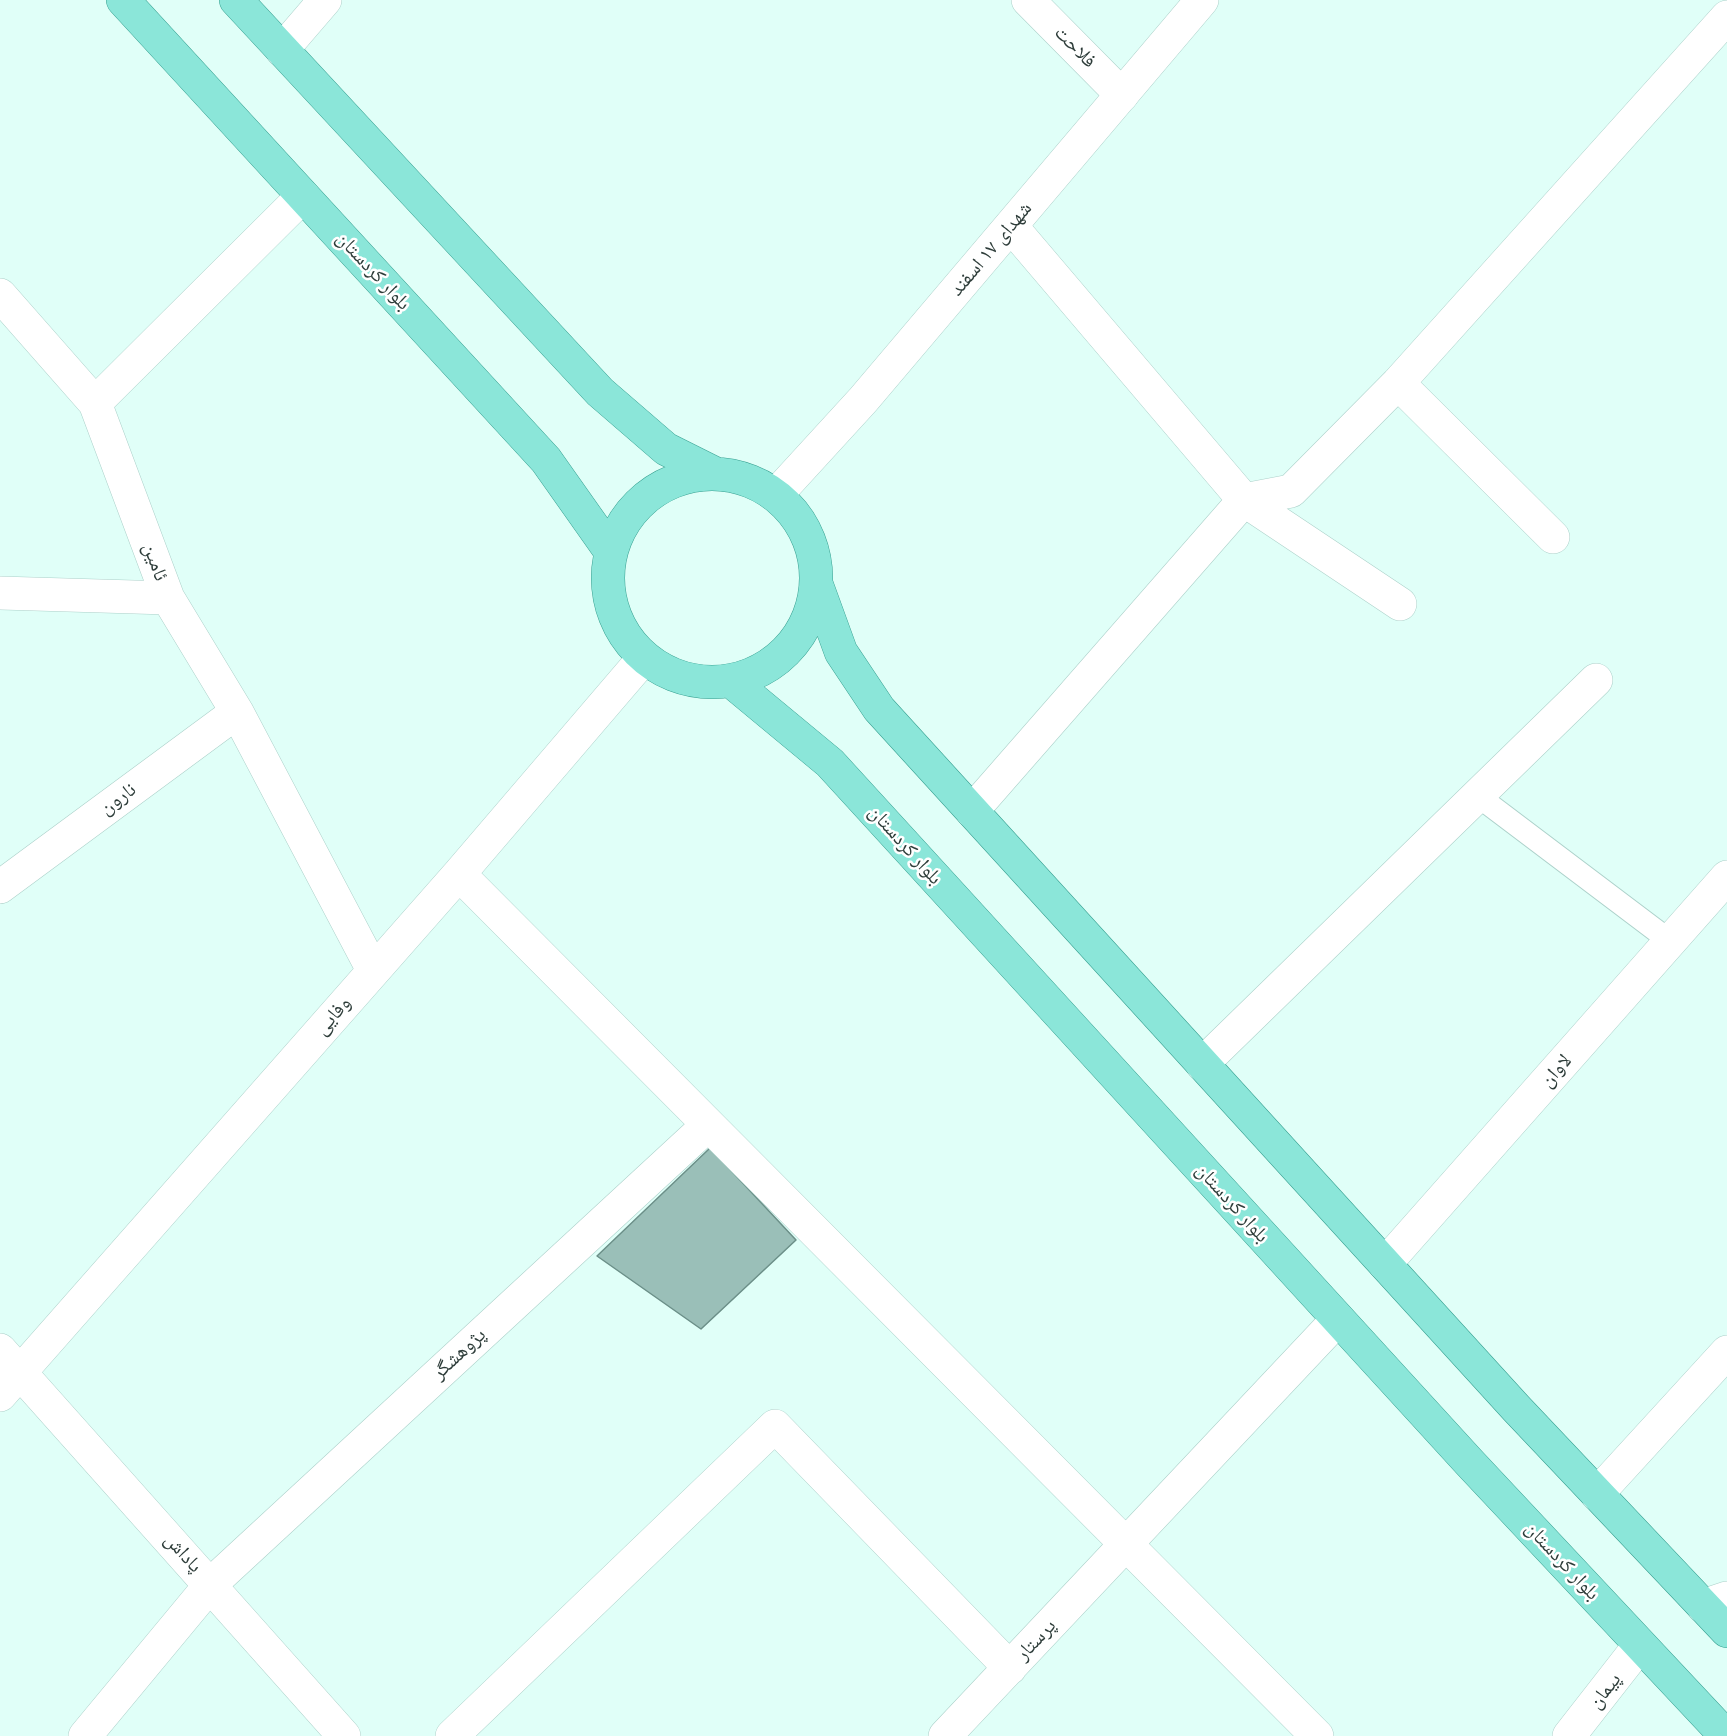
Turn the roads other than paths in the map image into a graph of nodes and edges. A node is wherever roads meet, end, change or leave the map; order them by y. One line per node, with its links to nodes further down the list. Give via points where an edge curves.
1 (123, 0): 9 (main road, بلوار کردستان)
2 (236, 0): 7 (main road)
3 (325, 0): 7 (street)
4 (1028, 0): 8 (street, فلاحت)
5 (1202, 0): 8 (street, شهدای ۱۷ اسفند)
6 (1727, 17): 12 (street)
7 (282, 50): 14 (main road, via 600,392 666,448)
8 (1122, 95): 10 (street, شهدای ۱۷ اسفند)
9 (303, 196): 13 (street); 18 (main road, بلوار کردستان, via 546,460)
10 (1011, 226): 15 (street, شهدای ۱۷ اسفند, via 863,400); 16 (street)
11 (0, 295): 13 (street)
12 (1398, 383): 16 (street, via 1291,491); 17 (street)
13 (95, 403): 21 (street, ئامین)
14 (714, 473): 15 (main road, via 747,479); 18 (main road, via 680,479 649,495 625,520)
15 (776, 495): 19 (main road, via 799,520 813,551)
16 (1244, 500): 22 (street); 28 (street)
17 (1553, 537)
18 (611, 552): 23 (main road, via 608,586 617,620)
19 (817, 586): 25 (main road, via 808,619 790,648 763,669); 28 (main road, via 841,652 879,709)
20 (0, 593): 21 (street)
21 (168, 598): 26 (street, ئامین)
22 (1400, 604)
23 (643, 659): 25 (main road, via 696,681); 29 (street, وفایی)
24 (1596, 680): 27 (street)
25 (730, 681): 37 (main road, بلوار کردستان, via 830,763)
26 (237, 712): 31 (street, نارون); 33 (street, ئامین)
27 (1478, 796): 32 (lane); 34 (street)
28 (972, 811): 34 (main road)
29 (459, 874): 33 (street, وفایی); 35 (street)
30 (1727, 877): 32 (street, لاوان)
31 (0, 887)
32 (1670, 942): 36 (street, لاوان)
33 (373, 970): 39 (street, وفایی)
34 (1202, 1064): 36 (main road)
35 (708, 1125): 41 (street); 42 (street, پژوهشگر)
36 (1385, 1264): 40 (main road)
37 (1338, 1319): 41 (street, پرستار); 45 (main road, بلوار کردستان)
38 (1727, 1352): 40 (street)
39 (7, 1372): 42 (street, پاداش)
40 (1597, 1494): 43 (main road)
41 (1126, 1545): 46 (street, پرستار); 51 (street)
42 (211, 1584): 47 (street, پژوهشگر); 48 (street, پاداش)
43 (1715, 1602): 44 (main road)
44 (1727, 1632)
45 (1640, 1645): 52 (street, پیمان); 53 (main road, بلوار کردستان)
46 (1010, 1668): 49 (street, via 775,1426); 50 (street, پرستار)
47 (85, 1736)
48 (344, 1736)
49 (452, 1736)
50 (945, 1736)
51 (1317, 1736)
52 (1569, 1736)
53 (1725, 1736)

